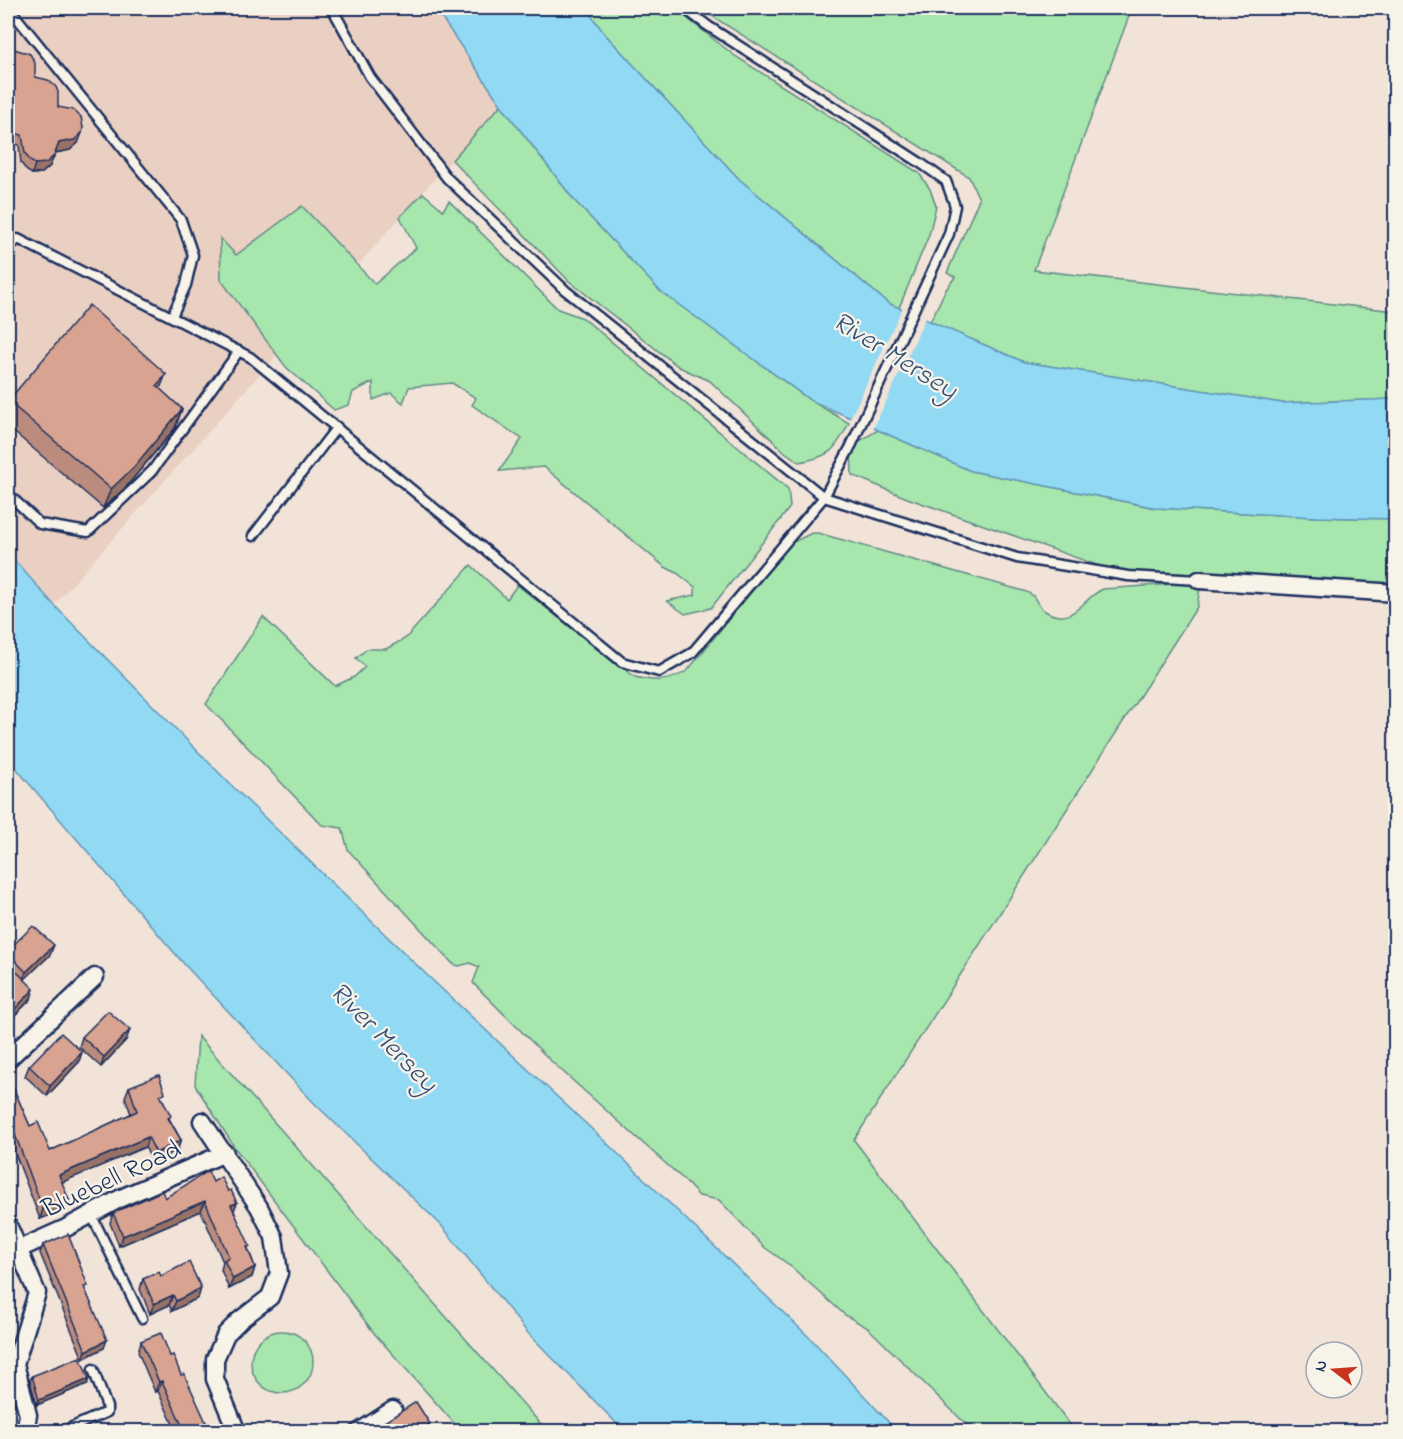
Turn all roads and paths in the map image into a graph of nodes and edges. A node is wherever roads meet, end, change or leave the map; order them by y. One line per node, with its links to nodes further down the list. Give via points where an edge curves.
1 (9, 8): 5 (lane, via 181,220 194,255)
2 (332, 8): 9 (lane, via 370,77 447,178 565,290)
3 (684, 8): 9 (lane, via 919,162 946,182 955,206 949,234)
4 (8, 248): 5 (lane, via 18,239)
5 (172, 316): 6 (lane)
6 (239, 351): 7 (lane); 8 (lane, via 152,471 88,532 40,525)
7 (337, 427): 9 (lane, via 622,662 659,672 692,653); 10 (lane)
8 (8, 494)
9 (824, 497): 11 (lane, via 1017,558 1128,576)
10 (253, 536)
11 (1199, 580): 12 (street)
12 (1395, 593)
13 (94, 977): 14 (street)
14 (8, 1059)
15 (202, 1121): 16 (street)
16 (225, 1153): 17 (street, Bluebell Road); 24 (street, via 260,1207 274,1237 279,1273 270,1297 226,1334 215,1359 215,1379)
17 (92, 1214): 18 (street, Bluebell Road, via 66,1228); 19 (lane)
18 (11, 1237): 22 (street, via 37,1293 15,1364 28,1415)
19 (142, 1318)
20 (93, 1369): 23 (lane, via 107,1412)
21 (393, 1410): 25 (street)
22 (25, 1431)
23 (61, 1431)
24 (237, 1431)
25 (359, 1431)

